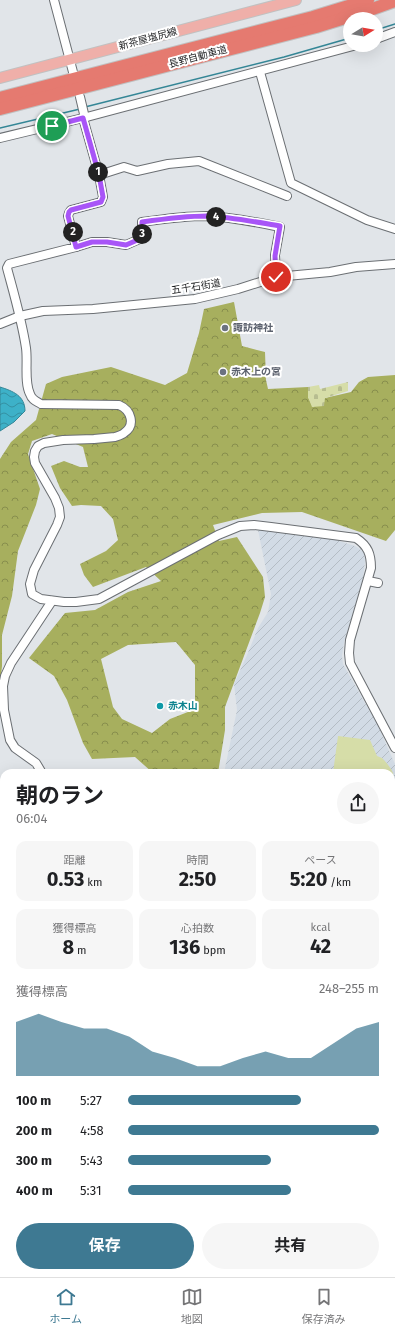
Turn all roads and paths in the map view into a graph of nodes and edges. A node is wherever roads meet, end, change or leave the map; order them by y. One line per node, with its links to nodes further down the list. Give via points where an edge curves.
1 (54, 0): 8 (street)
2 (296, 0): 8 (main road, 新茶屋塩尻線)
3 (368, 0): 12 (highway, 長野自動車道, via 292,23)
4 (395, 1): 13 (highway, 長野自動車道, via 308,29)
5 (395, 32): 6 (street)
6 (383, 36)
7 (343, 49): 10 (street)
8 (70, 60): 9 (street); 11 (main road, 新茶屋塩尻線)
9 (73, 72)
10 (260, 72): 14 (street); 18 (street, via 290,183 367,220)
11 (0, 78)
12 (0, 98)
13 (0, 109)
14 (83, 110): 15 (street); 16 (street)
15 (0, 138)
16 (99, 175): 17 (street, via 124,167 137,171 200,161); 19 (street, via 103,197 101,202 69,212)
17 (286, 196)
18 (395, 229)
19 (76, 247): 21 (street, via 92,242 126,245 132,243 142,238 142,222 207,216 247,221 280,226 275,256); 22 (street, via 9,264 7,268)
20 (395, 264): 21 (street, 五千石街道)
21 (276, 277): 22 (street, 五千石街道, via 233,291 195,299 94,309 43,311)
22 (20, 316): 23 (street, 五千石街道); 26 (street, via 26,350 29,394 33,400 41,404 119,405 131,416 129,428 121,435 102,439 49,441 38,446 35,451 35,463 56,498 60,517 34,570 30,584 32,594)
23 (0, 324)
24 (368, 581): 25 (street); 26 (street, via 371,558 369,551 356,538 254,525 240,526 223,532 99,599 76,602); 27 (street, via 350,640 350,663)
25 (378, 583)
26 (52, 601): 28 (street, via 11,664 3,686 4,710 10,740 15,748 36,763)
27 (395, 748)
28 (40, 769)

